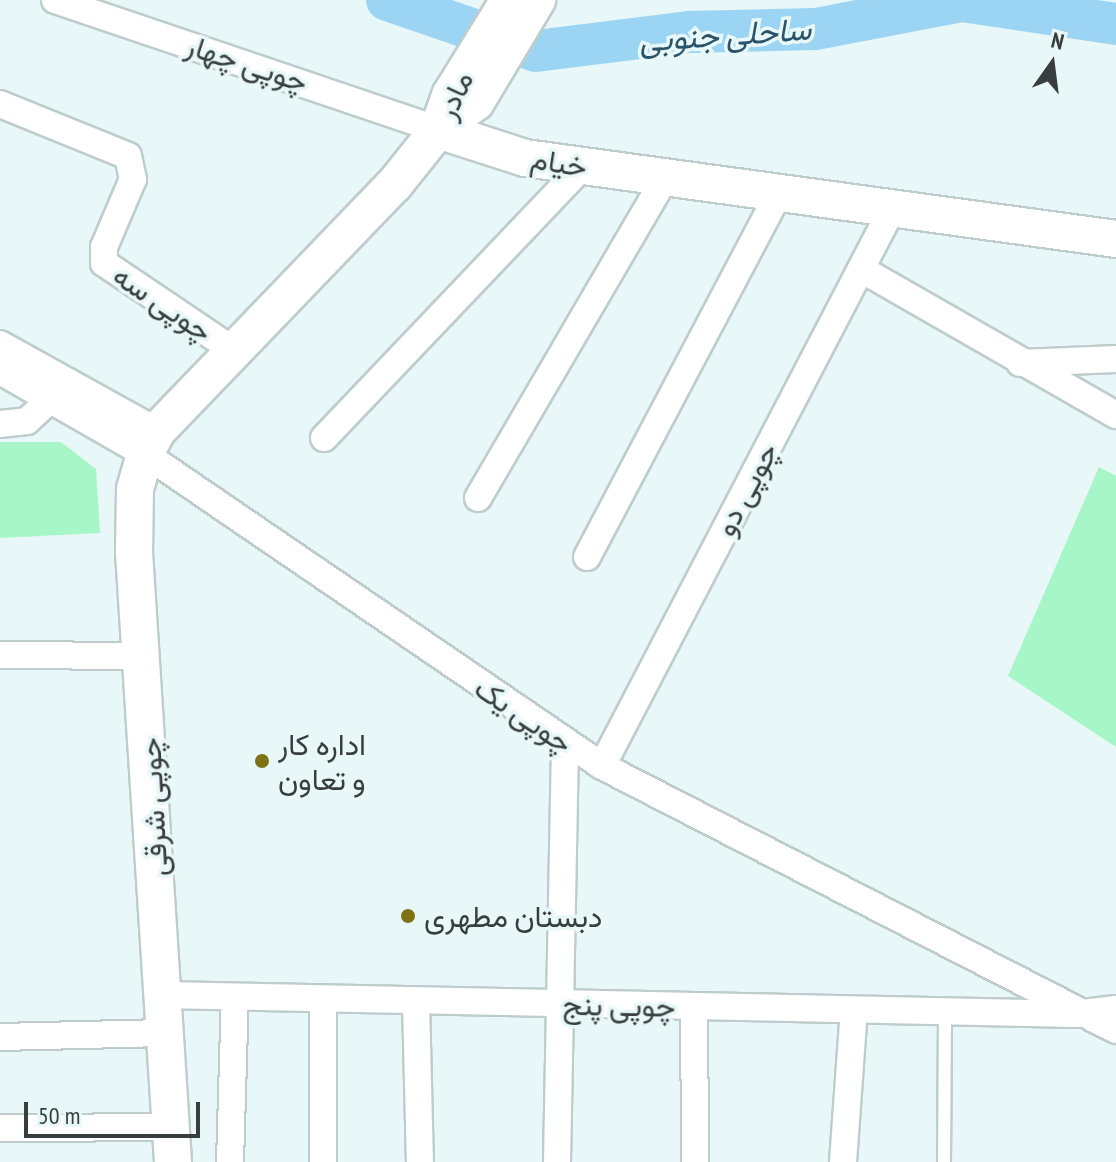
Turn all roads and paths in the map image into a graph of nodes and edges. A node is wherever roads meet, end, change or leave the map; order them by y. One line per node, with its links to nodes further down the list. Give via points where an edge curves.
1 (55, 0): 4 (street, چوپی چهار)
2 (526, 4): 4 (street, مادر, via 485,63 476,102)
3 (0, 104): 12 (street, چوپی سه, via 128,156 133,179 104,247 104,263)
4 (438, 130): 5 (street, خیام, via 525,158); 12 (street, via 394,185)
5 (583, 166): 6 (street, خیام); 19 (street)
6 (664, 180): 7 (street, خیام); 21 (street)
7 (777, 196): 8 (street, خیام); 22 (street)
8 (890, 213): 9 (street, خیام); 10 (street, چوپی دو)
9 (1115, 237)
10 (861, 269): 14 (street); 26 (street, چوپی دو)
11 (0, 344): 20 (street)
12 (233, 350): 20 (street)
13 (1116, 359): 14 (street)
14 (1019, 364): 17 (street)
15 (0, 371): 16 (street, چوپی یک)
16 (51, 399): 18 (street, via 27,421); 20 (street, چوپی یک)
17 (1116, 415)
18 (0, 424)
19 (324, 438)
20 (151, 442): 24 (street, چوپی شرقی, via 135,489 134,553); 25 (street, چوپی یک)
21 (478, 498)
22 (587, 557)
23 (0, 655): 24 (street)
24 (145, 656): 27 (street, چوپی شرقی)
25 (565, 744): 26 (street, چوپی یک); 31 (street)
26 (602, 766): 36 (street, چوپی یک)
27 (164, 995): 28 (street, چوپی پنج); 38 (street, چوپی شرقی)
28 (235, 997): 29 (street, چوپی پنج); 42 (street)
29 (323, 999): 30 (street, چوپی پنج); 43 (street)
30 (416, 1001): 31 (street, چوپی پنج); 44 (street)
31 (560, 1004): 32 (street, چوپی پنج); 45 (street)
32 (694, 1006): 34 (street, چوپی پنج); 46 (street)
33 (1116, 1009): 36 (street)
34 (854, 1010): 35 (street, چوپی پنج); 47 (street)
35 (945, 1012): 36 (street, چوپی پنج); 48 (lane)
36 (1075, 1014): 37 (street, چوپی یک)
37 (1116, 1030)
38 (166, 1033): 39 (street); 41 (street, چوپی شرقی)
39 (0, 1037)
40 (0, 1128): 41 (street)
41 (172, 1145)
42 (230, 1162)
43 (323, 1162)
44 (420, 1162)
45 (557, 1162)
46 (695, 1162)
47 (843, 1162)
48 (944, 1162)

